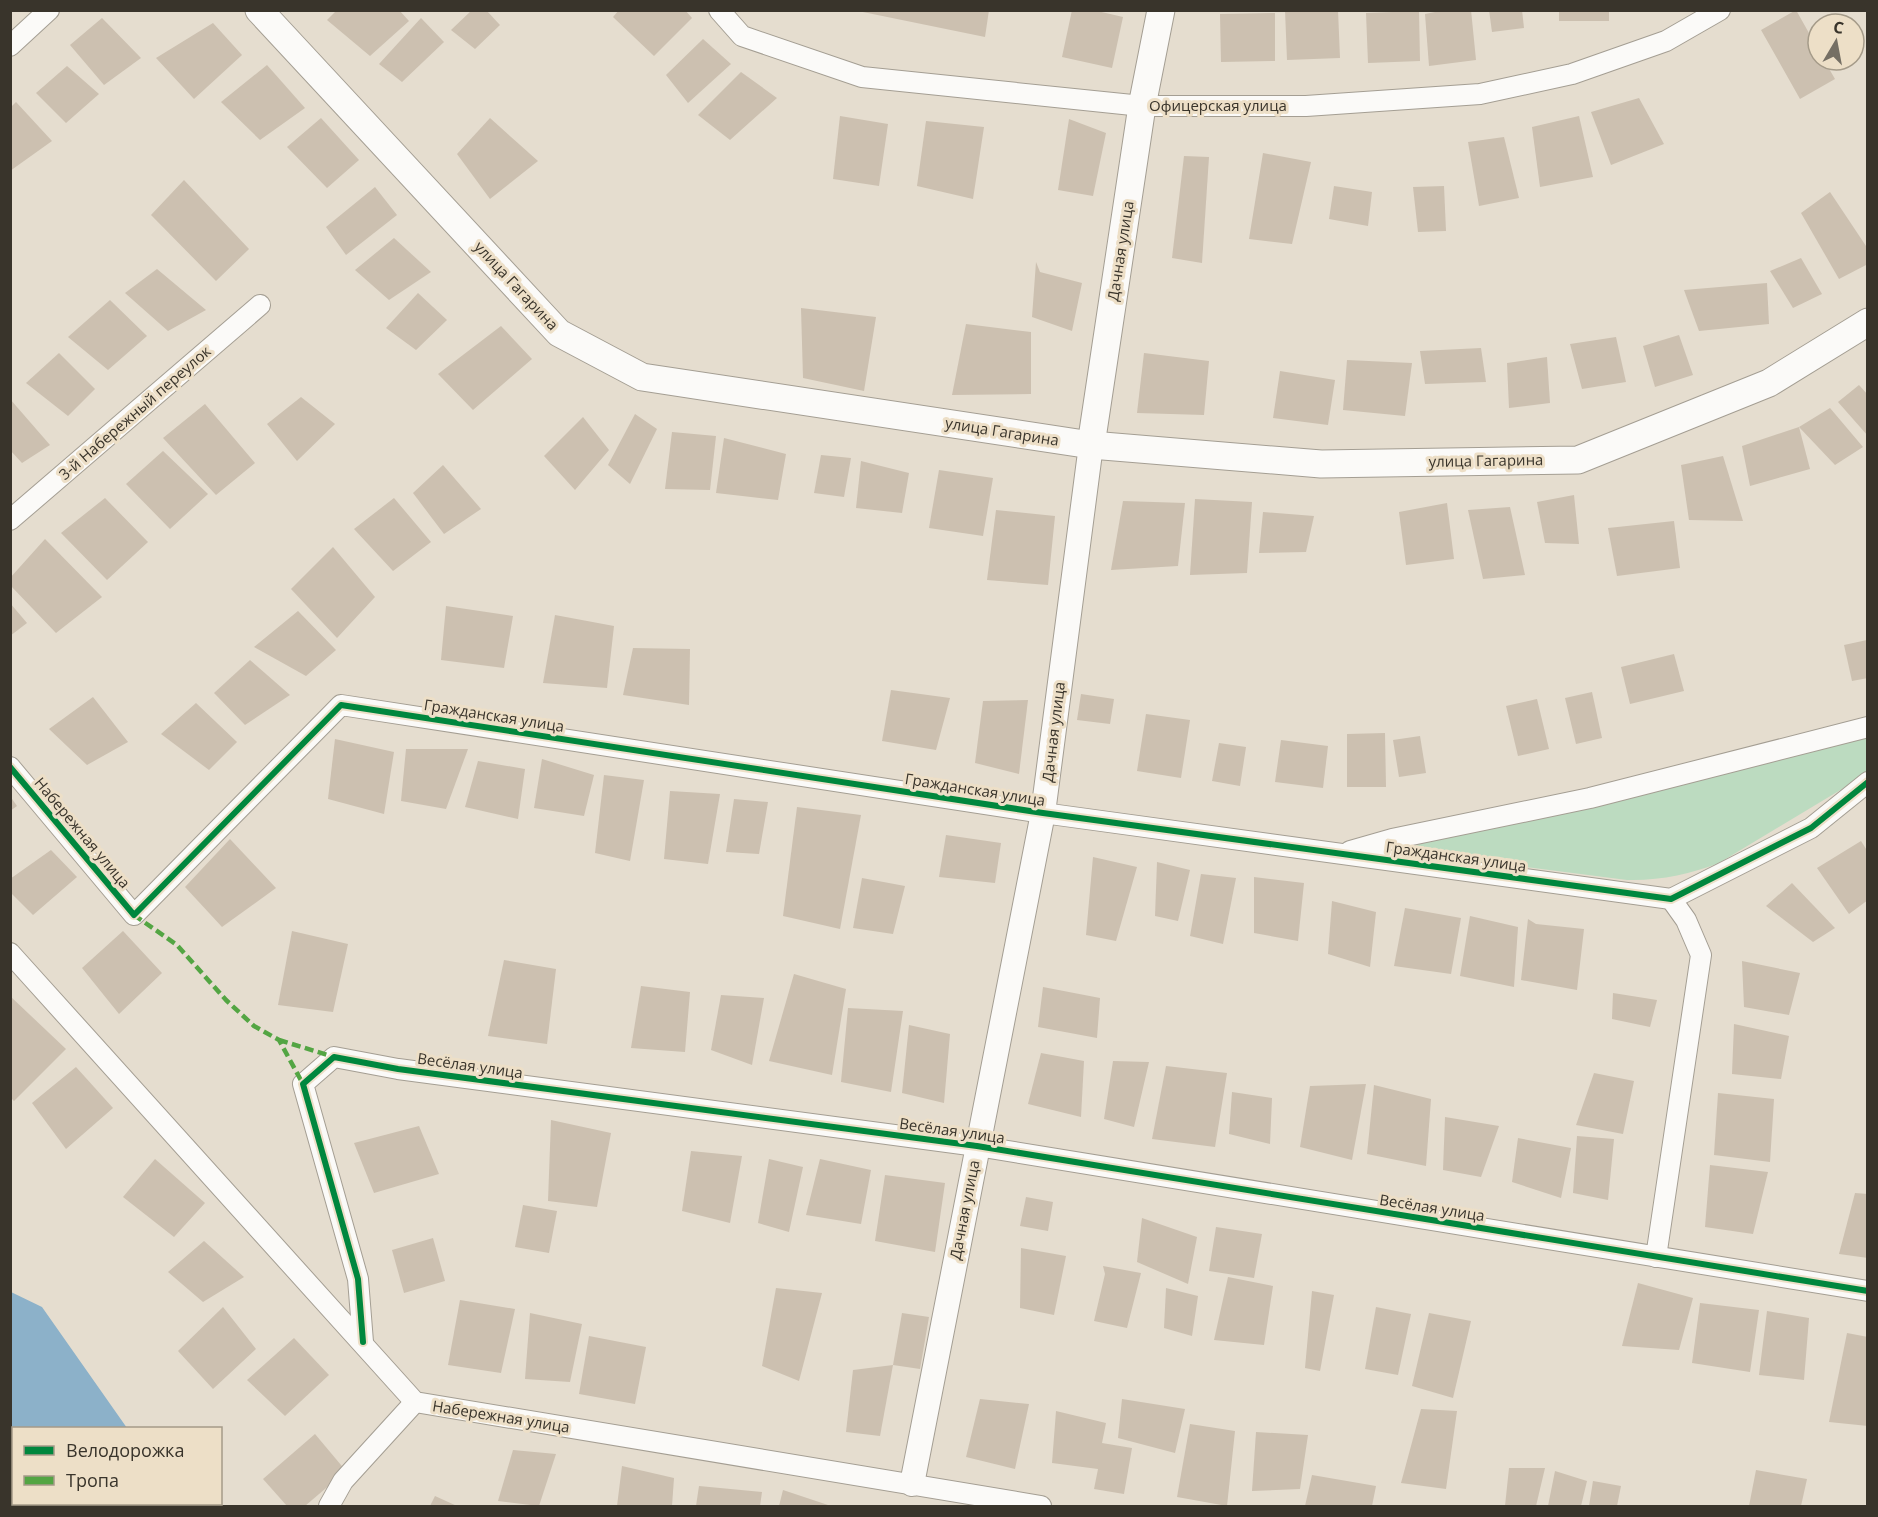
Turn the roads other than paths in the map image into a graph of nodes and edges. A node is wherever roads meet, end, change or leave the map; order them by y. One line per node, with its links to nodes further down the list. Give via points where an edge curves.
1 (49, 10): 6 (street)
2 (259, 10): 10 (main road, улица Гагарина, via 560,333 642,377)
3 (719, 10): 7 (street, Офицерская улица, via 742,36 862,78)
4 (1161, 10): 7 (main road, Дачная улица)
5 (1720, 10): 7 (street, Офицерская улица, via 1666,41 1593,67 1480,94 1305,106)
6 (10, 46)
7 (1142, 106): 10 (main road, Дачная улица)
8 (260, 305): 11 (street, 3-й Набережный переулок)
9 (1868, 322): 10 (main road, улица Гагарина, via 1769,382 1578,460 1321,464)
10 (1091, 445): 15 (street, Дачная улица)
11 (10, 520)
12 (1868, 727): 16 (street, via 1590,798 1392,839)
13 (10, 767): 18 (street, Набережная улица)
14 (1868, 782): 17 (street, via 1811,828)
15 (1043, 813): 16 (street, Гражданская улица); 18 (street, Гражданская улица, via 341,705); 20 (street, Дачная улица)
16 (1342, 854): 17 (street, Гражданская улица)
17 (1671, 899): 21 (street, via 1686,920 1701,955)
18 (134, 915)
19 (10, 954): 23 (street, Набережная улица)
20 (977, 1146): 21 (street, Весёлая улица); 23 (street, Весёлая улица, via 398,1069 334,1057 303,1084 358,1280); 25 (street, Дачная улица)
21 (1656, 1257): 22 (street, Весёлая улица)
22 (1868, 1291)
23 (363, 1342): 24 (street, Набережная улица)
24 (415, 1402): 25 (street, Набережная улица); 26 (street, via 343,1481)
25 (912, 1484): 27 (street, Набережная улица)
26 (329, 1506)
27 (1041, 1506)

